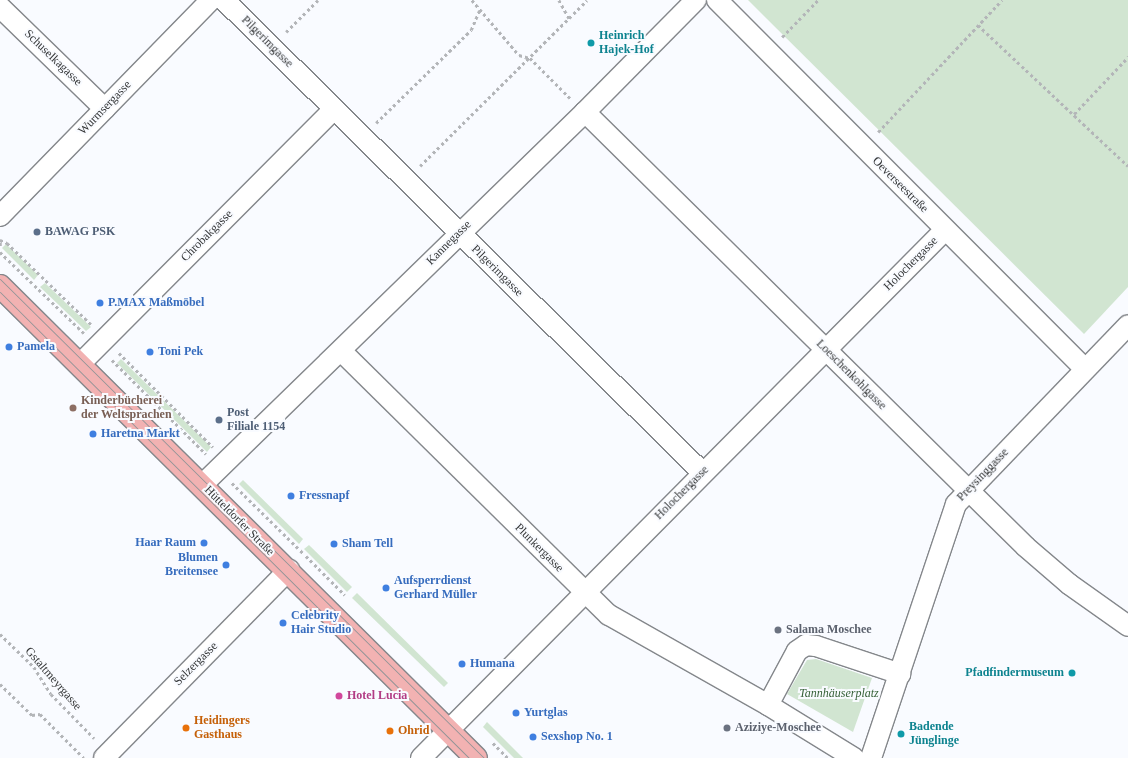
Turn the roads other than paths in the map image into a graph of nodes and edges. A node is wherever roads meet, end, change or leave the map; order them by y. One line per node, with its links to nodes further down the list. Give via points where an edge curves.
1 (210, 0): 6 (street, Wurmsergasse)
2 (224, 0): 7 (street, Pilgerimgasse)
3 (696, 0): 8 (street, Kannegasse)
4 (717, 0): 10 (street, Oeverseestraße)
5 (0, 7): 6 (street, Schuselkagasse)
6 (105, 109): 9 (street, Wurmsergasse)
7 (334, 109): 11 (street, Pilgerimgasse); 16 (street, Chrobakgasse)
8 (586, 112): 11 (street, Kannegasse); 14 (street, Loeschenkohlgasse)
9 (0, 216)
10 (945, 230): 14 (street, Holochergasse); 17 (street, Oeverseestraße)
11 (459, 233): 15 (street, Kannegasse); 18 (street, Pilgerimgasse)
12 (0, 286): 16 (main road, Hütteldorfer Straße)
13 (1128, 325): 17 (street, Preysinggasse)
14 (825, 349): 18 (street, Holochergasse); 20 (street, Loeschenkohlgasse)
15 (341, 351): 19 (street, Kannegasse); 22 (street, Plunkergasse)
16 (80, 364): 19 (main road, Hütteldorfer Straße)
17 (1085, 369): 20 (street, Preysinggasse)
18 (703, 473): 22 (street, Holochergasse)
19 (202, 485): 21 (main road, Hütteldorfer Straße)
20 (968, 491): 23 (street, Loeschenkohlgasse, via 1069,584); 24 (street, Preysinggasse, via 956,504)
21 (288, 570): 26 (main road, Hütteldorfer Straße); 27 (street, Selzergasse)
22 (584, 592): 25 (street, Plunkergasse, via 609,615); 26 (street, Holochergasse)
23 (1128, 626)
24 (900, 674): 25 (street, via 806,645 797,651); 31 (street)
25 (768, 705): 30 (street)
26 (448, 731): 28 (street, Holochergasse); 29 (main road, Hütteldorfer Straße)
27 (106, 755)
28 (421, 758)
29 (476, 758)
30 (854, 758)
31 (871, 758)

